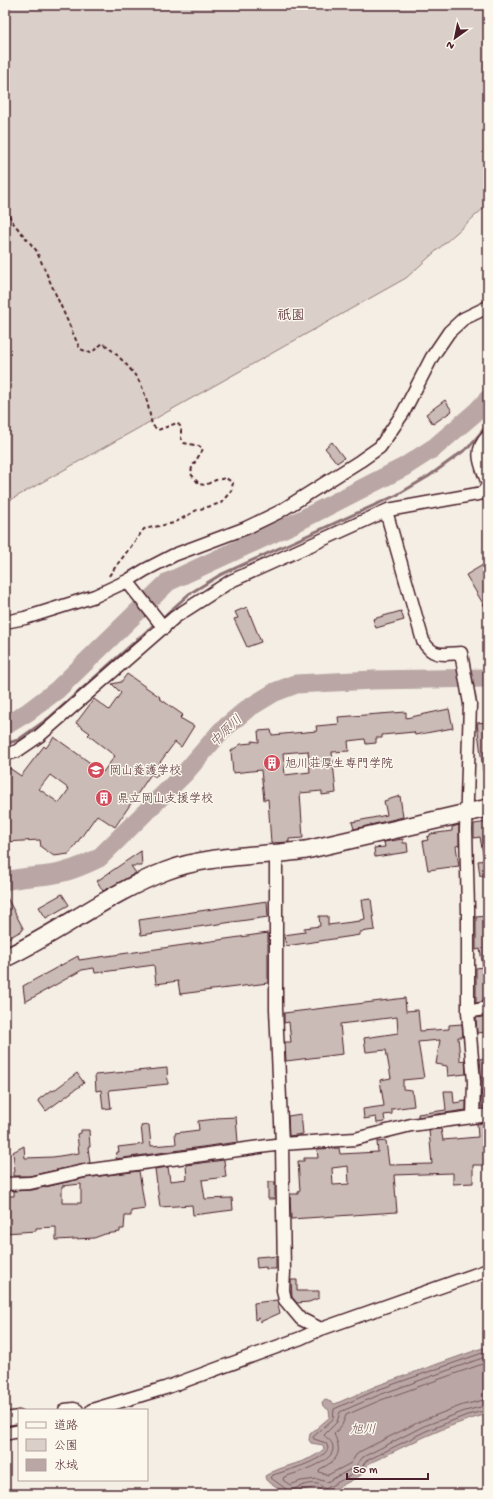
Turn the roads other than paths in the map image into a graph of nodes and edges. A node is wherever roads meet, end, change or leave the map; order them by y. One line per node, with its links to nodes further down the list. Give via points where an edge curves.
1 (488, 307): 5 (street, via 463,319 449,332 432,357 403,413 380,446 279,512 246,528 174,555 145,570)
2 (488, 436): 3 (street, via 483,441 478,456)
3 (488, 485): 4 (street, via 483,493)
4 (386, 511): 7 (street, via 231,580); 10 (street, via 423,641 427,648 440,655 461,653 470,704)
5 (129, 583): 6 (street, via 95,596); 7 (street)
6 (5, 622)
7 (162, 626): 8 (street, via 39,736 17,751)
8 (5, 755)
9 (488, 808): 10 (street)
10 (466, 812): 11 (street, via 340,843); 14 (street)
11 (276, 854): 12 (street, via 196,862 165,871); 17 (street, via 276,1009)
12 (5, 958)
13 (488, 1008): 14 (street)
14 (468, 1012): 16 (street, via 474,1082)
15 (488, 1115): 16 (street)
16 (473, 1117): 17 (street, via 411,1125 355,1139)
17 (282, 1144): 18 (street, via 84,1171 30,1183); 20 (street, via 285,1300 301,1319)
18 (5, 1184)
19 (488, 1270): 20 (street)
20 (321, 1329): 21 (street, via 165,1388)
21 (95, 1409)
22 (18, 1416): 23 (street)
23 (5, 1419)
24 (18, 1431): 25 (street)
25 (5, 1434)

